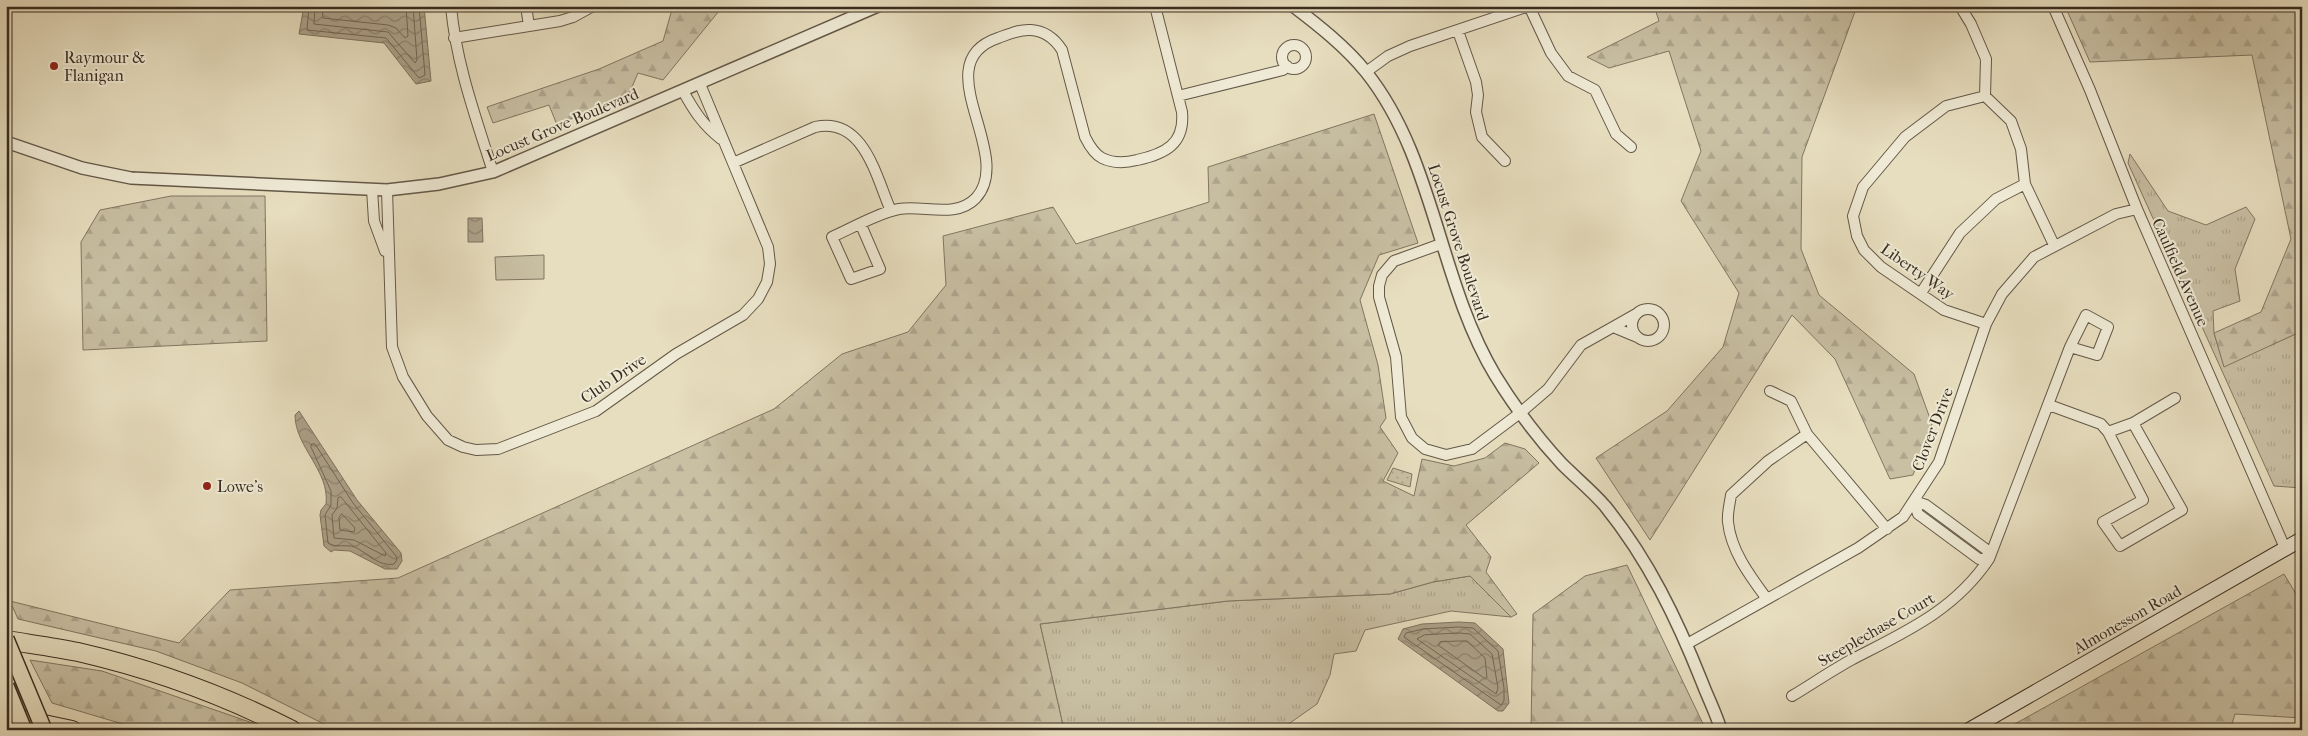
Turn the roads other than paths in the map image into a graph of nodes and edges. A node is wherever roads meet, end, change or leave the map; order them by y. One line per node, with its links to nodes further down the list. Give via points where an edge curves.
1 (451, 6): 12 (street)
2 (526, 6): 10 (street)
3 (593, 6): 10 (street, via 568,19)
4 (878, 6): 15 (street, Locust Grove Boulevard)
5 (1155, 6): 17 (street)
6 (1292, 6): 14 (street, Locust Grove Boulevard)
7 (1529, 6): 11 (street); 21 (street, via 1551,53 1568,76 1595,90 1616,134)
8 (1960, 6): 18 (street, via 1986,59)
9 (2053, 6): 28 (street, Caulfield Avenue)
10 (529, 26): 12 (street)
11 (1458, 31): 14 (street, via 1410,46 1388,56); 22 (street, via 1476,82 1476,112 1482,137)
12 (454, 38): 24 (street)
13 (1286, 66): 17 (street, via 1283,70)
14 (1366, 72): 31 (street, Locust Grove Boulevard, via 1395,117 1408,145)
15 (700, 84): 16 (street, Locust Grove Boulevard); 19 (street, Club Drive)
16 (684, 91): 19 (street, via 696,116); 24 (street, Locust Grove Boulevard)
17 (1178, 96): 29 (street, via 1182,128 1172,146 1154,156 1126,162 1108,160 1095,152 1085,137 1066,59 1059,44 1043,33 1031,30 995,39 978,49 968,72 987,162 982,190 960,208)
18 (1985, 96): 25 (street, via 2011,121 2021,149); 34 (street, Liberty Way, via 1946,106 1905,137 1863,187 1853,216 1864,250 1881,266)
19 (721, 139): 23 (street, Club Drive)
20 (6, 142): 26 (street, Locust Grove Boulevard, via 82,168 132,178)
21 (1631, 147)
22 (1505, 161)
23 (733, 163): 29 (street, via 815,127 844,128 863,146); 33 (street, Club Drive, via 764,234 770,256 767,282 754,305 596,410 498,449 463,448 448,440 403,377 392,347)
24 (493, 172): 27 (street, Locust Grove Boulevard, via 438,184)
25 (2025, 184): 32 (street); 34 (street, via 1996,199 1960,233)
26 (372, 189): 27 (street, Locust Grove Boulevard); 33 (street, via 374,221)
27 (387, 190): 33 (street, Club Drive)
28 (2137, 209): 32 (street, Clover Drive, via 2116,214); 50 (street, Caulfield Avenue)
29 (891, 211): 30 (street)
30 (860, 225): 30 (street, via 832,237 851,279 880,269)
31 (1441, 244): 43 (street, Locust Grove Boulevard, via 1467,322 1494,374); 43 (street, via 1394,261 1382,275 1379,286 1379,297 1396,357 1399,409 1407,432 1425,449 1452,455 1472,449)
32 (2054, 245): 36 (street, Clover Drive, via 2034,257 2017,274)
33 (388, 259)
34 (1921, 293): 36 (street, Liberty Way, via 1944,310)
35 (1637, 313): 37 (street); 38 (street, via 1632,323); 38 (street, via 1645,309 1660,314 1663,329 1657,338 1647,341)
36 (1986, 324): 47 (street, Clover Drive, via 1939,462)
37 (1613, 327): 38 (street); 43 (street, via 1578,348 1548,388)
38 (1637, 337)
39 (2070, 347): 42 (street, Steeplechase Court)
40 (1770, 391): 46 (street, via 1791,401)
41 (2175, 398): 44 (street)
42 (2049, 405): 45 (street, via 2101,424); 51 (street, Steeplechase Court)
43 (1520, 413): 54 (street, Locust Grove Boulevard, via 1603,504 1632,541 1662,590)
44 (2133, 423): 45 (street); 45 (street, via 2182,510 2120,546 2103,522 2143,500)
45 (2108, 432)
46 (1807, 434): 48 (street); 52 (street, via 1768,460 1731,495 1728,521 1732,539 1746,571)
47 (1914, 501): 48 (street, Clover Drive, via 1903,517); 51 (street, via 1918,514 1979,559)
48 (1887, 529): 52 (street, Clover Drive)
49 (2302, 538): 50 (main road, Almonesson Road)
50 (2285, 548): 63 (main road, Almonesson Road)
51 (1989, 558): 56 (street, Steeplechase Court, via 1960,596 1937,614)
52 (1766, 599): 54 (street, Clover Drive)
53 (6, 639): 60 (main road, bridge); 62 (highway, via 148,670 220,696)
54 (1687, 644): 58 (street, Locust Grove Boulevard)
55 (6, 686): 59 (main road, bridge)
56 (1792, 696)
57 (6, 716): 61 (highway)
58 (1721, 727)
59 (24, 730)
60 (44, 730)
61 (72, 730)
62 (292, 730)
63 (1969, 730)

